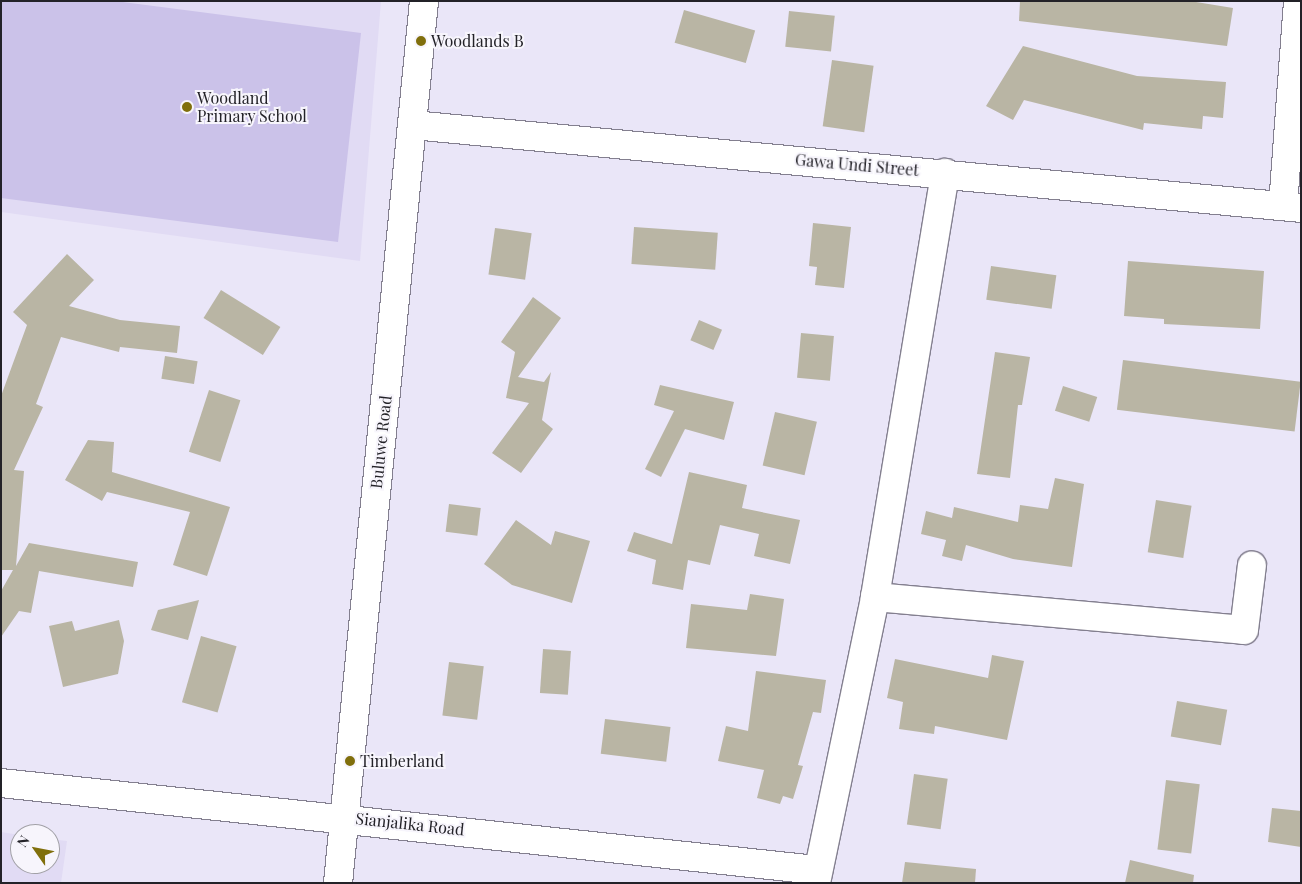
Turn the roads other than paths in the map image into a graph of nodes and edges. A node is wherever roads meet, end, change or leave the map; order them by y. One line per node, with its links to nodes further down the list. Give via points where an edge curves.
1 (424, 1): 3 (street, Buluwe Road)
2 (1298, 1): 5 (street)
3 (412, 125): 4 (street, Gawa Undi Street); 9 (street, Buluwe Road)
4 (945, 173): 5 (street, Gawa Undi Street); 7 (street)
5 (1292, 207)
6 (1252, 565): 7 (street, via 1244,630)
7 (874, 597): 10 (street)
8 (1, 783): 9 (street, Sianjalika Road)
9 (344, 817): 10 (street, Sianjalika Road); 11 (street, Buluwe Road)
10 (817, 876)
11 (338, 883)

